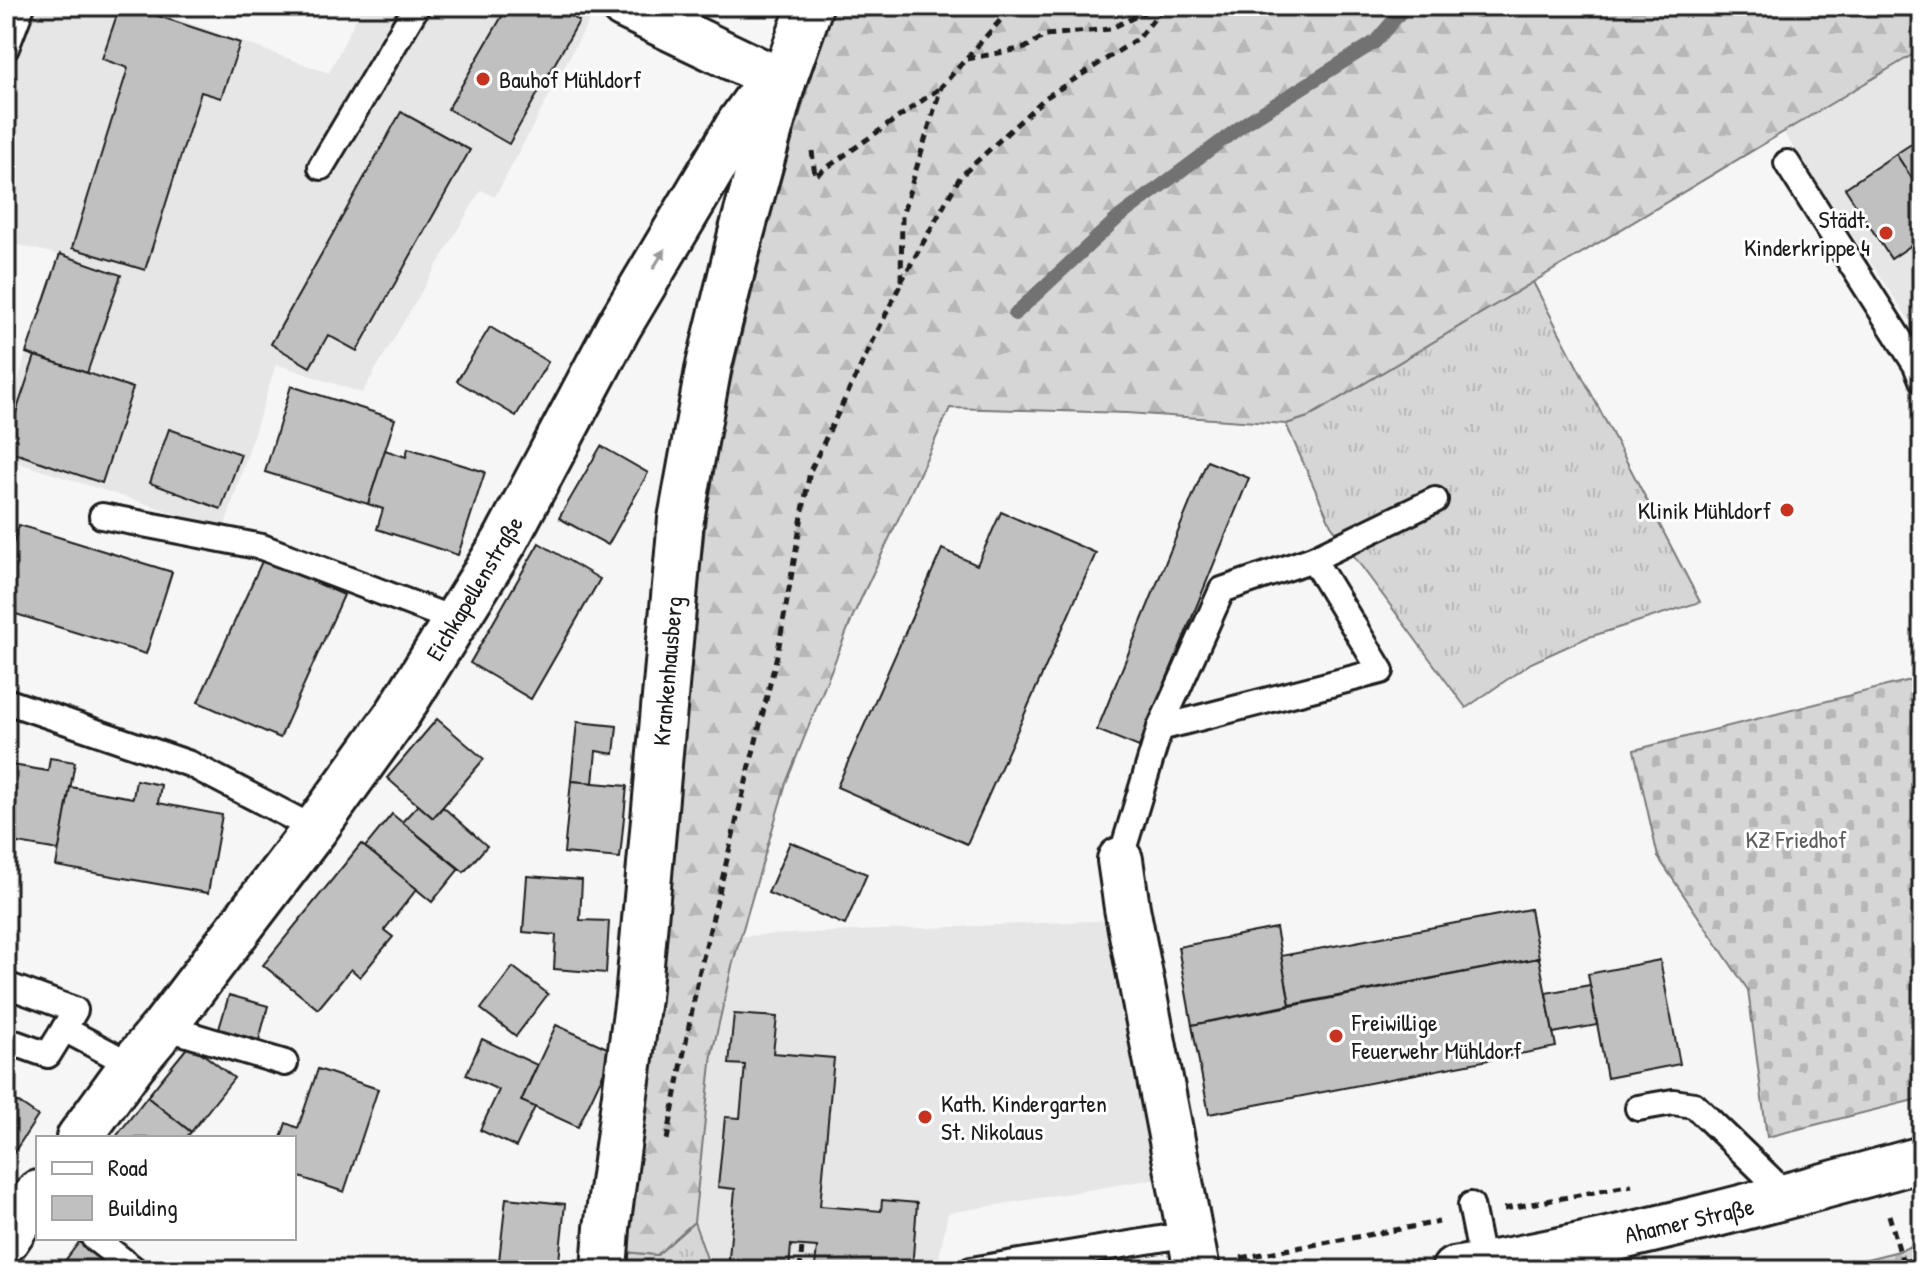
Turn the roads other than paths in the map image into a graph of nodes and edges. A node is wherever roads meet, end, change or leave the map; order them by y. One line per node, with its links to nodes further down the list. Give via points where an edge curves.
1 (22, 6): 5 (lane)
2 (417, 6): 8 (lane)
3 (624, 6): 6 (street)
4 (810, 6): 6 (street)
5 (6, 48)
6 (783, 82): 13 (street, Eichkapellenstraße, one-way to 6, via 505,541 619,326 739,124 759,96); 34 (street, Krankenhausberg, via 709,365 681,519 638,998)
7 (1787, 163): 9 (lane)
8 (321, 167)
9 (1922, 380)
10 (1435, 500): 12 (lane)
11 (102, 516): 13 (lane, via 262,547)
12 (1313, 559): 15 (lane, via 1222,590); 15 (lane, via 1381,671)
13 (455, 620): 16 (street, Eichkapellenstraße, via 399,712)
14 (6, 701): 16 (lane, via 190,764)
15 (1160, 728): 17 (lane)
16 (315, 829): 19 (street, Eichkapellenstraße)
17 (1120, 860): 31 (street)
18 (6, 985): 20 (lane, via 75,1010)
19 (164, 1027): 22 (lane); 23 (street, Eichkapellenstraße)
20 (64, 1029): 21 (lane, via 48,1055); 23 (lane)
21 (6, 1040)
22 (285, 1063)
23 (132, 1065): 25 (street, Eichkapellenstraße)
24 (1638, 1108): 27 (lane, via 1673,1102 1694,1105)
25 (80, 1136)
26 (1922, 1159): 27 (street, Ahamer Straße)
27 (1789, 1197): 30 (street, Ahamer Straße)
28 (1472, 1210): 32 (lane)
29 (97, 1240): 33 (lane)
30 (1598, 1256): 32 (street, Ahamer Straße)
31 (1195, 1257): 35 (lane)
32 (1468, 1268)
33 (135, 1270)
34 (604, 1270)
35 (971, 1270)

